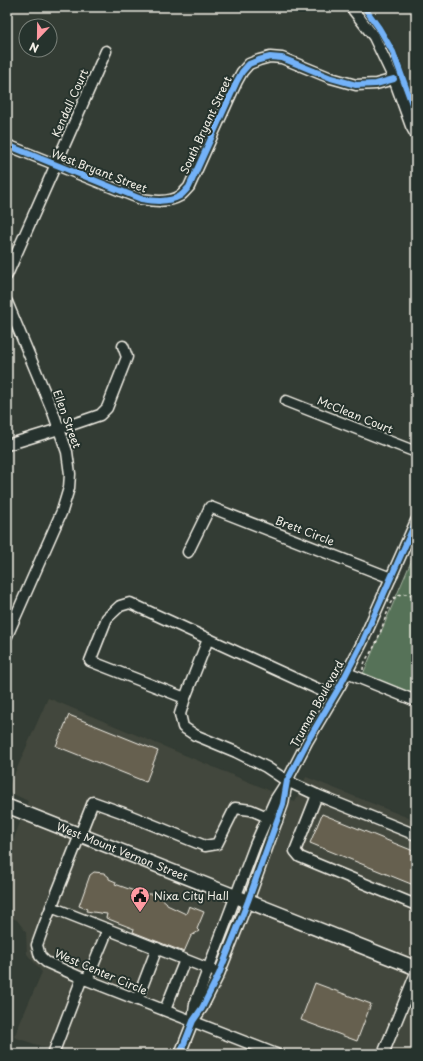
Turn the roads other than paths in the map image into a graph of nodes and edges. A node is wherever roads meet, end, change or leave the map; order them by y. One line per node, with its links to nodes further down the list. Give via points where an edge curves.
1 (352, 7): 3 (street, via 374,37)
2 (106, 51): 6 (street, Kendall Court)
3 (394, 79): 4 (street); 7 (street, South Bryant Street, via 376,84 356,85 270,56 249,64 242,72)
4 (416, 135)
5 (7, 145): 6 (street, West Bryant Street)
6 (56, 165): 7 (street, West Bryant Street, via 141,199 168,200 180,196); 8 (street, Kendall Court)
7 (185, 191)
8 (7, 275)
9 (7, 302): 12 (street, Ellen Street)
10 (123, 346): 12 (street, via 127,357 107,408 100,415)
11 (286, 401): 14 (street, McClean Court)
12 (59, 429): 13 (street); 18 (street, Ellen Street, via 67,452 69,488 62,511)
13 (7, 444)
14 (416, 452)
15 (416, 521): 17 (street, Truman Boulevard)
16 (188, 552): 17 (street, Brett Circle, via 210,507)
17 (391, 578): 20 (street, Truman Boulevard)
18 (7, 636)
19 (208, 639): 21 (street); 22 (street); 22 (street, via 130,603 120,606 107,618 90,661)
20 (346, 673): 21 (street, Truman Boulevard); 23 (street)
21 (334, 696): 24 (street, Truman Boulevard)
22 (185, 698): 24 (street, via 180,714 183,727 195,735 236,752)
23 (416, 701)
24 (287, 781): 25 (street); 27 (street); 28 (street, Truman Boulevard)
25 (317, 795): 30 (street); 32 (street, via 295,851 300,857)
26 (7, 806): 29 (main road, West Mount Vernon Street)
27 (267, 817): 28 (street); 29 (street, West Center Circle, via 251,810 235,808 217,844 205,846 93,802); 31 (street, via 255,845)
28 (277, 821): 31 (street, Truman Boulevard)
29 (80, 835): 31 (main road, West Mount Vernon Street); 33 (street, West Center Circle)
30 (416, 835)
31 (242, 899): 37 (main road, West Mount Vernon Street); 38 (street); 40 (street)
32 (416, 905)
33 (51, 907): 34 (street); 41 (street, West Center Circle, via 37,945 40,956 46,962)
34 (108, 929): 35 (street); 41 (street)
35 (157, 948): 36 (street); 42 (street)
36 (185, 960): 38 (street); 43 (street)
37 (416, 968)
38 (208, 969): 40 (street); 44 (street, via 195,1004)
39 (416, 973): 48 (street)
40 (219, 974): 44 (street)
41 (84, 979): 42 (street, West Center Circle); 45 (street)
42 (137, 1000): 43 (street, West Center Circle)
43 (165, 1010): 44 (street, West Center Circle)
44 (193, 1021): 46 (street); 47 (street, West Center Circle)
45 (53, 1054)
46 (180, 1054)
47 (276, 1054)
48 (383, 1054)

